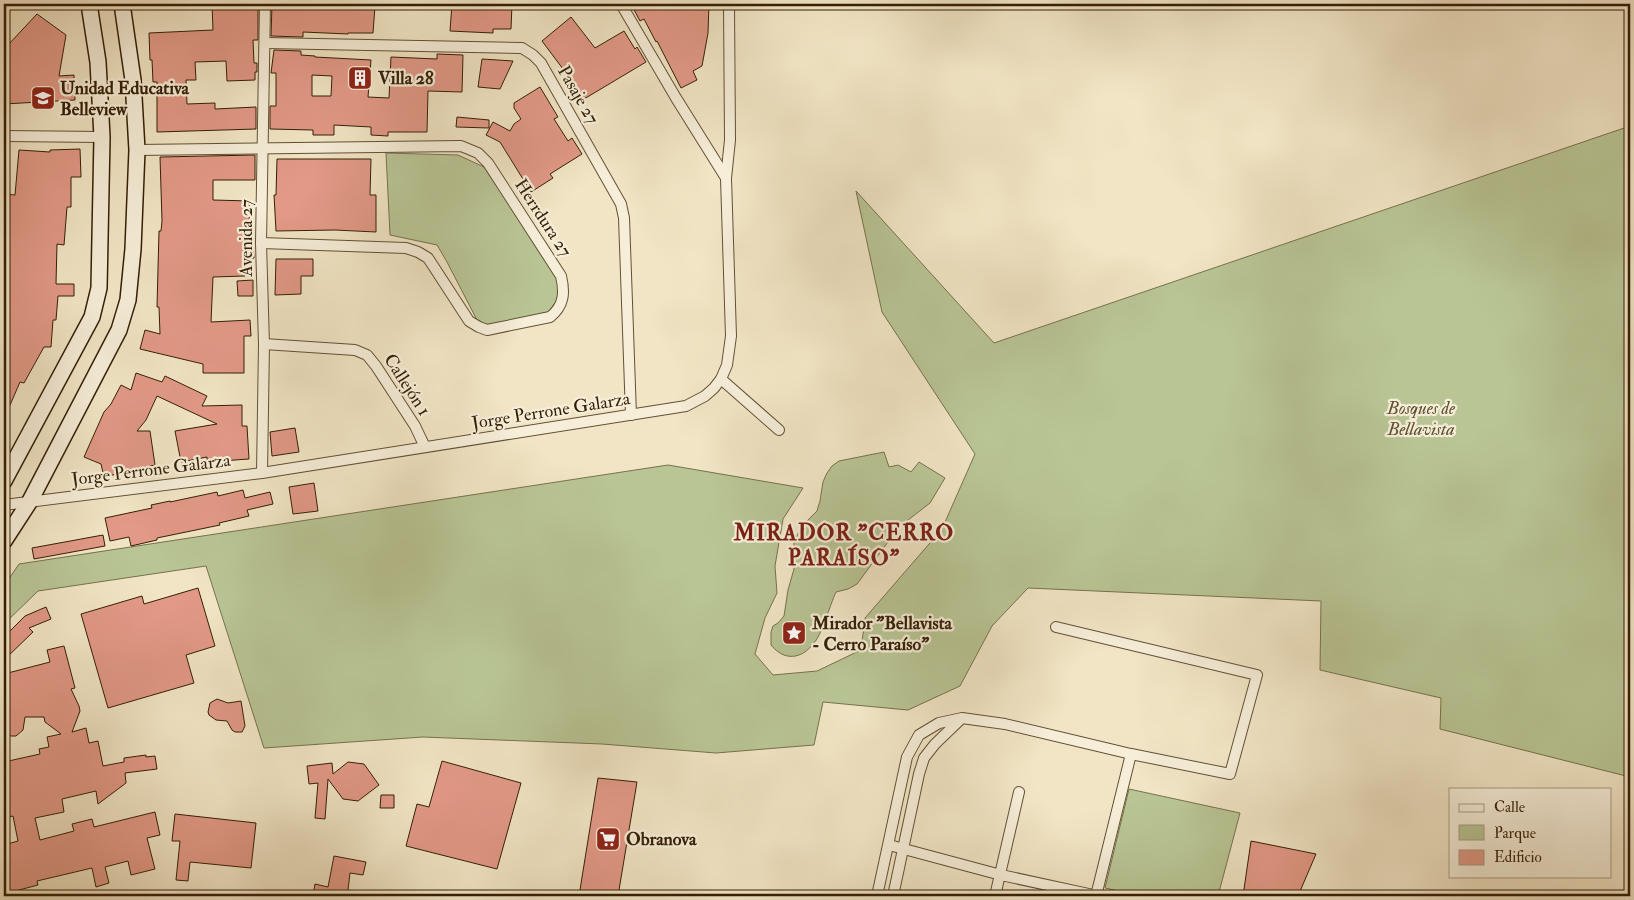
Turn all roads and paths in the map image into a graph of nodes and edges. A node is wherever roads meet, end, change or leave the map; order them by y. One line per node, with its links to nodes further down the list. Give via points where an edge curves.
1 (89, 4): 8 (main road, via 98,62)
2 (122, 4): 10 (main road, via 133,80)
3 (266, 4): 6 (street, Avenida 27)
4 (621, 4): 11 (street)
5 (729, 4): 11 (street, Jorge Perrone Galarza, via 730,140)
6 (265, 43): 9 (street, Avenida 27); 15 (street, Pasaje 27, via 522,48 541,63 621,204)
7 (4, 136): 8 (street)
8 (102, 137): 19 (main road, via 99,288 92,317)
9 (264, 147): 10 (street, Herrdura 27); 12 (street, Avenida 27); 12 (street, Herrdura 27, via 438,145 461,146 478,153 488,163 561,276 564,298 557,312 550,317 487,330 468,321 428,258 418,252 406,248)
10 (137, 150): 20 (main road, via 128,300 119,330)
11 (726, 178): 14 (street, Jorge Perrone Galarza, via 731,336 727,365)
12 (261, 243): 13 (street, Avenida 27)
13 (264, 344): 17 (street, Callejón 1, via 356,350 367,355 415,426); 18 (street, Avenida 27)
14 (721, 379): 15 (street, Jorge Perrone Galarza, via 696,402 686,406); 16 (street)
15 (631, 415): 17 (street, Jorge Perrone Galarza)
16 (779, 430)
17 (425, 448): 18 (street, Jorge Perrone Galarza)
18 (262, 473): 20 (street, Jorge Perrone Galarza)
19 (4, 481)
20 (30, 501): 21 (street, Jorge Perrone Galarza); 22 (main road)
21 (4, 505)
22 (4, 541)
23 (1056, 627): 25 (street, via 1257,675 1230,774)
24 (962, 718): 25 (street, via 1005,724); 27 (street, via 939,723 919,735 907,757); 28 (street, via 924,758)
25 (1131, 754): 33 (street)
26 (1020, 792): 29 (street)
27 (889, 845): 28 (street); 30 (street)
28 (904, 850): 29 (street); 31 (street)
29 (1001, 875): 32 (street); 33 (street)
30 (877, 896)
31 (893, 896)
32 (995, 896)
33 (1097, 896)

